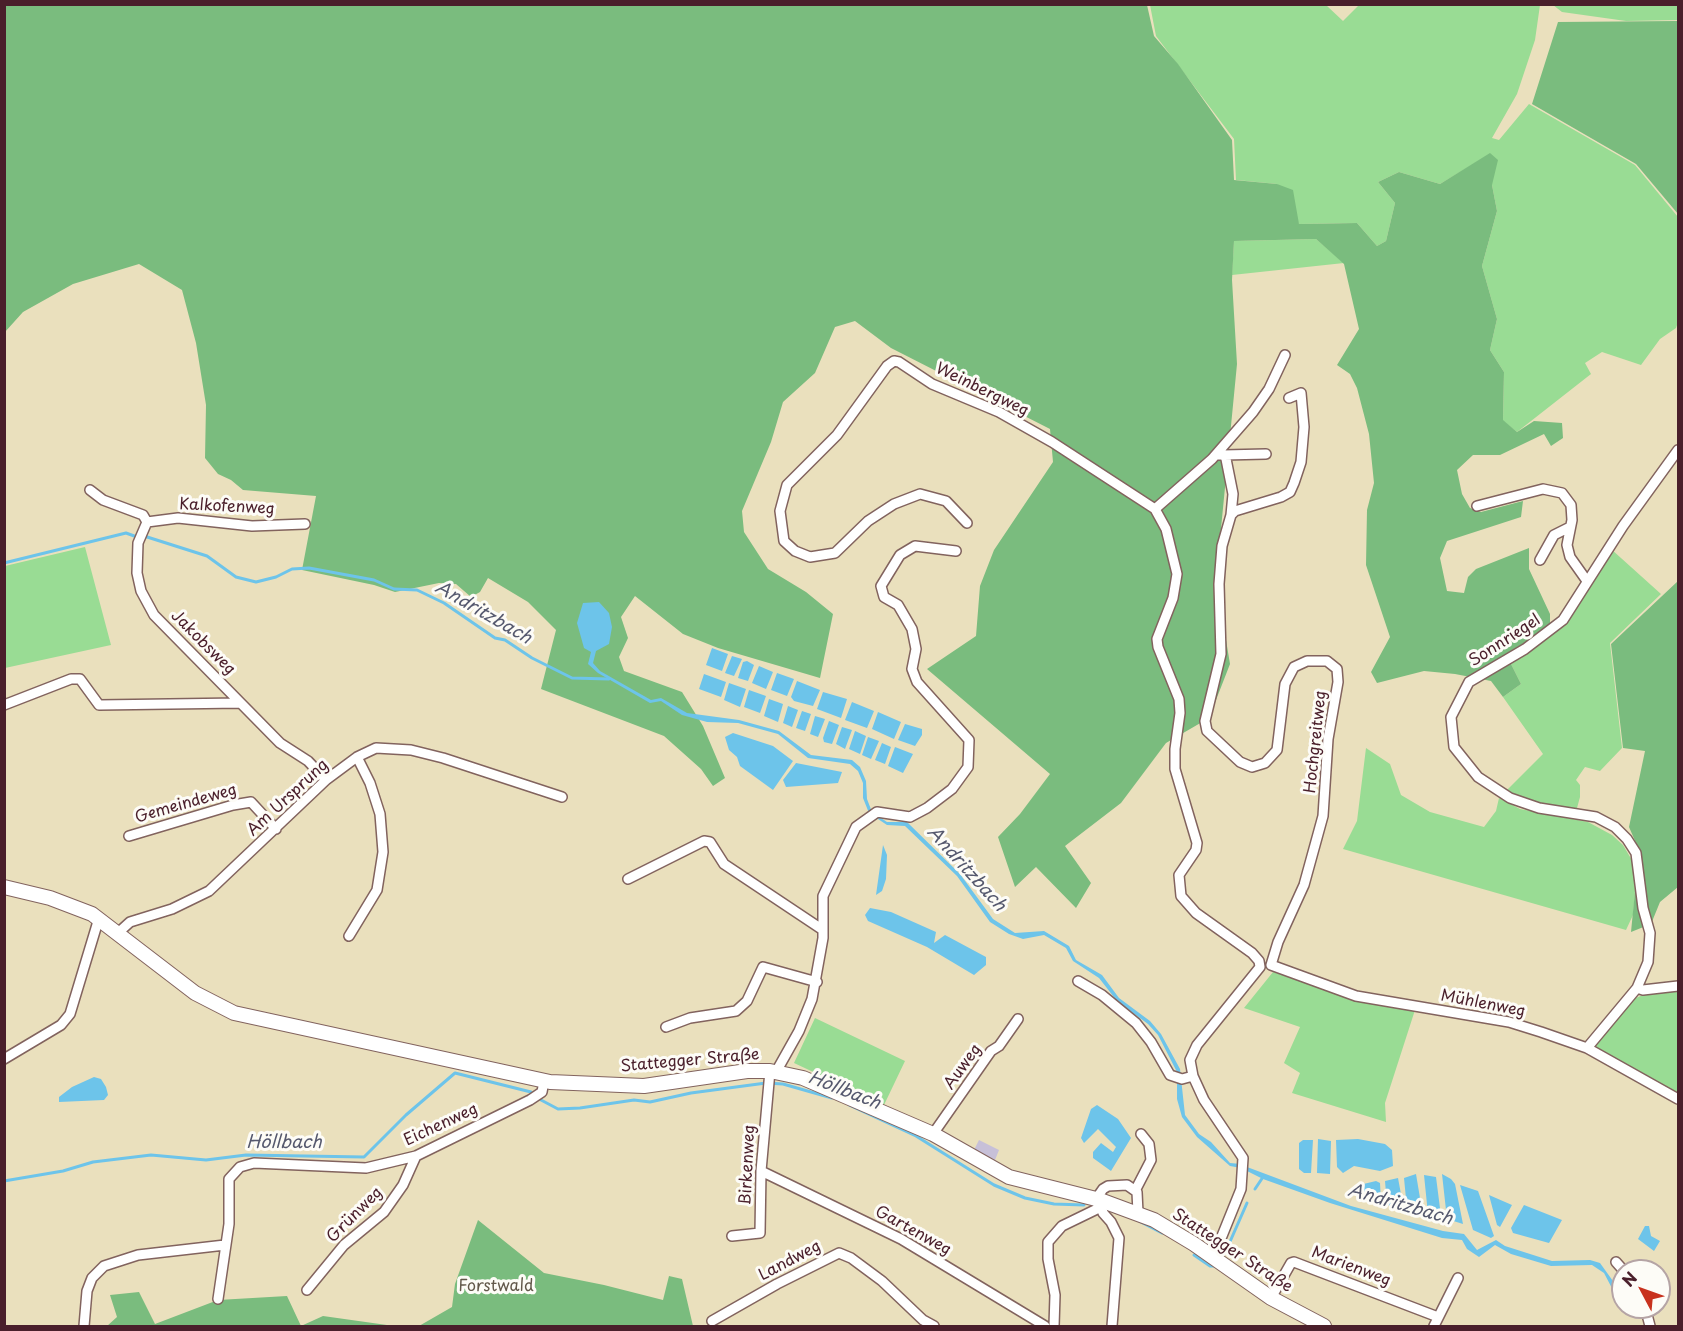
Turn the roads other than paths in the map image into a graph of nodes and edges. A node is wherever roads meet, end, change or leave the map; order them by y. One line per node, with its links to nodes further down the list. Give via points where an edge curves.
1 (1285, 356): 5 (street, via 1269,389)
2 (1289, 398): 9 (street, via 1301,393 1304,428 1301,462 1293,487 1281,497 1248,505)
3 (1678, 450): 16 (street, Sonnriegel)
4 (1266, 454): 5 (street)
5 (1220, 455): 8 (street); 9 (street, Hochgreitweg, via 1233,494)
6 (90, 490): 12 (street, via 103,500 143,515)
7 (1477, 506): 13 (street, via 1543,489 1562,493 1571,505)
8 (1155, 509): 10 (street, Weinbergweg, via 1052,442 999,412 932,384 894,361 837,435 787,485 780,511 784,541 810,557 835,553 868,521 894,504 920,494 946,501); 31 (street, via 1166,529 1177,574 1158,647 1179,699 1175,769 1197,843 1179,875 1181,896 1196,913 1252,953)
9 (1231, 515): 30 (street, Hochgreitweg, via 1219,567 1221,654 1205,721 1207,731 1246,766 1265,763 1277,750 1285,684 1294,667 1307,661 1328,661 1338,675 1328,739 1323,816 1304,885)
10 (967, 523)
11 (305, 524): 12 (street, Kalkofenweg, via 252,526 178,518)
12 (145, 526): 17 (street, Jakobsweg, via 138,543 141,591 154,615)
13 (1570, 527): 15 (street, via 1554,535); 16 (street, via 1570,557)
14 (956, 551): 27 (street, via 915,546 900,555 881,586 884,597 898,605 912,629 916,649 913,675 965,732 970,749 968,767 952,789 927,808 910,817 877,812 856,827 825,889)
15 (1540, 560)
16 (1587, 580): 35 (street, Sonnriegel, via 1563,620 1525,649 1469,682 1451,717 1454,747 1478,777 1510,798 1539,808 1596,817 1627,839 1636,854 1650,933 1648,962)
17 (240, 703): 18 (street, via 99,705 80,679 71,679); 20 (street, Jakobsweg, via 280,743 309,761)
18 (4, 705)
19 (357, 757): 20 (street, Am Ursprung); 21 (street, Am Ursprung, via 376,748 411,750); 29 (street, via 380,814 383,852 378,890)
20 (326, 780): 22 (street, Am Ursprung)
21 (562, 797)
22 (276, 829): 23 (street, Gemeindeweg, via 251,802); 28 (street, Am Ursprung, via 209,891 172,909 130,922)
23 (129, 836)
24 (628, 879): 27 (street, via 704,842 710,843 724,864)
25 (4, 887): 26 (main road, Stattegger Straße, via 75,906)
26 (99, 918): 28 (main road, Stattegger Straße); 39 (street, via 70,1014 61,1024)
27 (823, 930): 33 (street)
28 (119, 932): 42 (main road, Stattegger Straße, via 195,993 234,1013)
29 (350, 936)
30 (1271, 965): 31 (street); 38 (street, Mühlenweg, via 1356,996 1509,1022)
31 (1260, 968): 41 (street, via 1193,1050)
32 (1078, 981): 41 (street, via 1102,994 1136,1023 1167,1071 1178,1078)
33 (817, 982): 37 (street, via 763,967 747,1001 736,1011 690,1018); 40 (street, via 800,1031)
34 (1678, 986): 35 (street)
35 (1637, 988): 38 (street, Sonnriegel)
36 (1018, 1019): 44 (street, Auweg)
37 (666, 1027)
38 (1587, 1048): 43 (street, Mühlenweg)
39 (4, 1059)
40 (773, 1071): 42 (main road, Stattegger Straße, via 747,1071 644,1086); 44 (main road, Stattegger Straße, via 833,1090); 47 (street, Birkenweg)
41 (1193, 1076): 53 (street, via 1216,1121 1243,1158 1241,1189)
42 (544, 1081): 46 (street, Eichenweg, via 542,1092 530,1100)
43 (1678, 1099)
44 (933, 1134): 49 (main road, Stattegger Straße, via 1009,1177)
45 (1141, 1134): 48 (street, via 1149,1144 1151,1160)
46 (416, 1156): 52 (street, Eichenweg, via 366,1168 262,1163 240,1167 230,1179); 55 (street, Grünweg, via 403,1185 384,1212 344,1245)
47 (761, 1171): 51 (street, Birkenweg, via 760,1233); 62 (street, Gartenweg, via 901,1239)
48 (1136, 1190): 49 (street, via 1120,1184 1108,1186); 50 (street)
49 (1098, 1200): 50 (main road, Stattegger Straße); 63 (street, via 1097,1209 1062,1226 1048,1242 1055,1295); 64 (street, via 1119,1238)
50 (1138, 1213): 53 (main road, Stattegger Straße)
51 (732, 1236)
52 (225, 1245): 57 (street, Eichenweg); 60 (street, via 138,1255 104,1266 92,1278 87,1291)
53 (1211, 1256): 56 (main road, Stattegger Straße)
54 (1458, 1278): 59 (street)
55 (307, 1290)
56 (1271, 1298): 59 (street, Marienweg, via 1294,1262); 65 (main road, Stattegger Straße)
57 (218, 1299)
58 (712, 1321): 61 (street, Landweg, via 840,1253 882,1281)
59 (1436, 1322)
60 (84, 1326)
61 (934, 1326)
62 (1045, 1326)
63 (1054, 1326)
64 (1112, 1326)
65 (1324, 1326)

